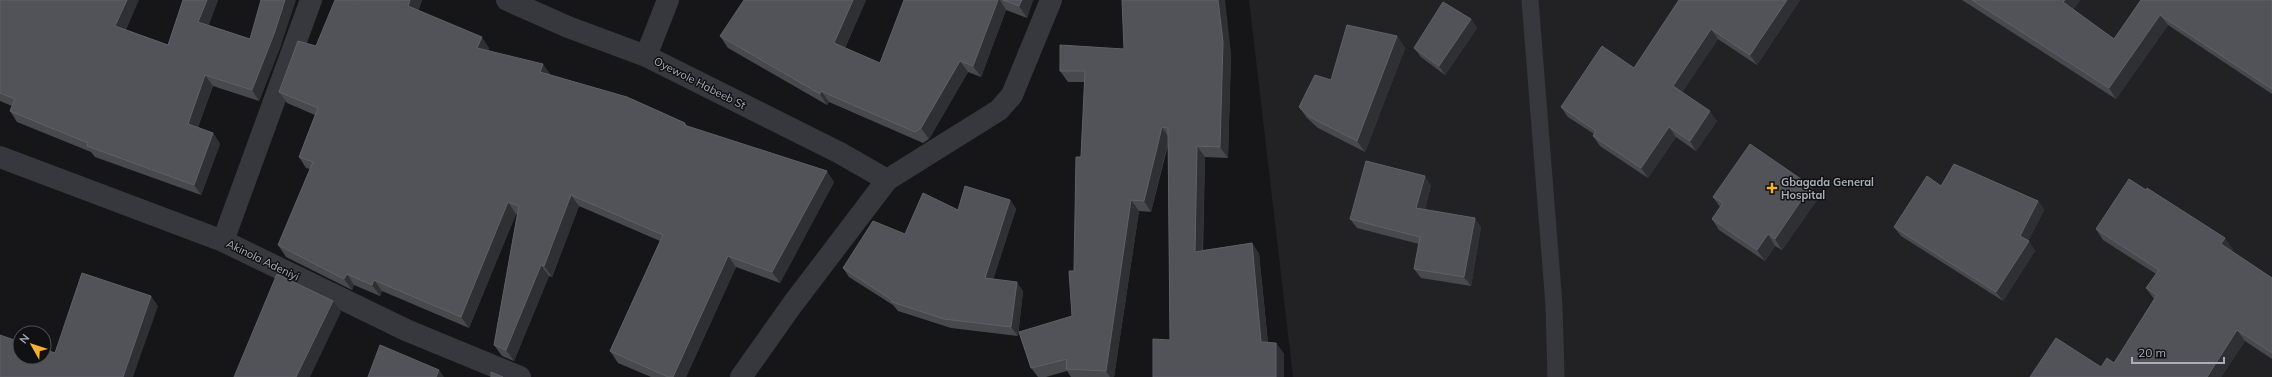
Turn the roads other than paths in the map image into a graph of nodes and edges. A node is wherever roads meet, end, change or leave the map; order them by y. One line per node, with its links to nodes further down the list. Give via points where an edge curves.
1 (310, 0): 9 (street)
2 (507, 0): 6 (street, Oyewole Habeeb St, via 568,27)
3 (668, 0): 6 (street)
4 (1051, 0): 8 (street, via 1012,95 999,110)
5 (1530, 0): 12 (lane, via 1554,304)
6 (646, 56): 8 (street, Oyewole Habeeb St, via 840,153)
7 (0, 157): 9 (street, Akinola Adeniyi)
8 (887, 180): 11 (street)
9 (223, 241): 10 (street, Akinola Adeniyi, via 406,330)
10 (520, 377)
11 (741, 377)
12 (1556, 377)

